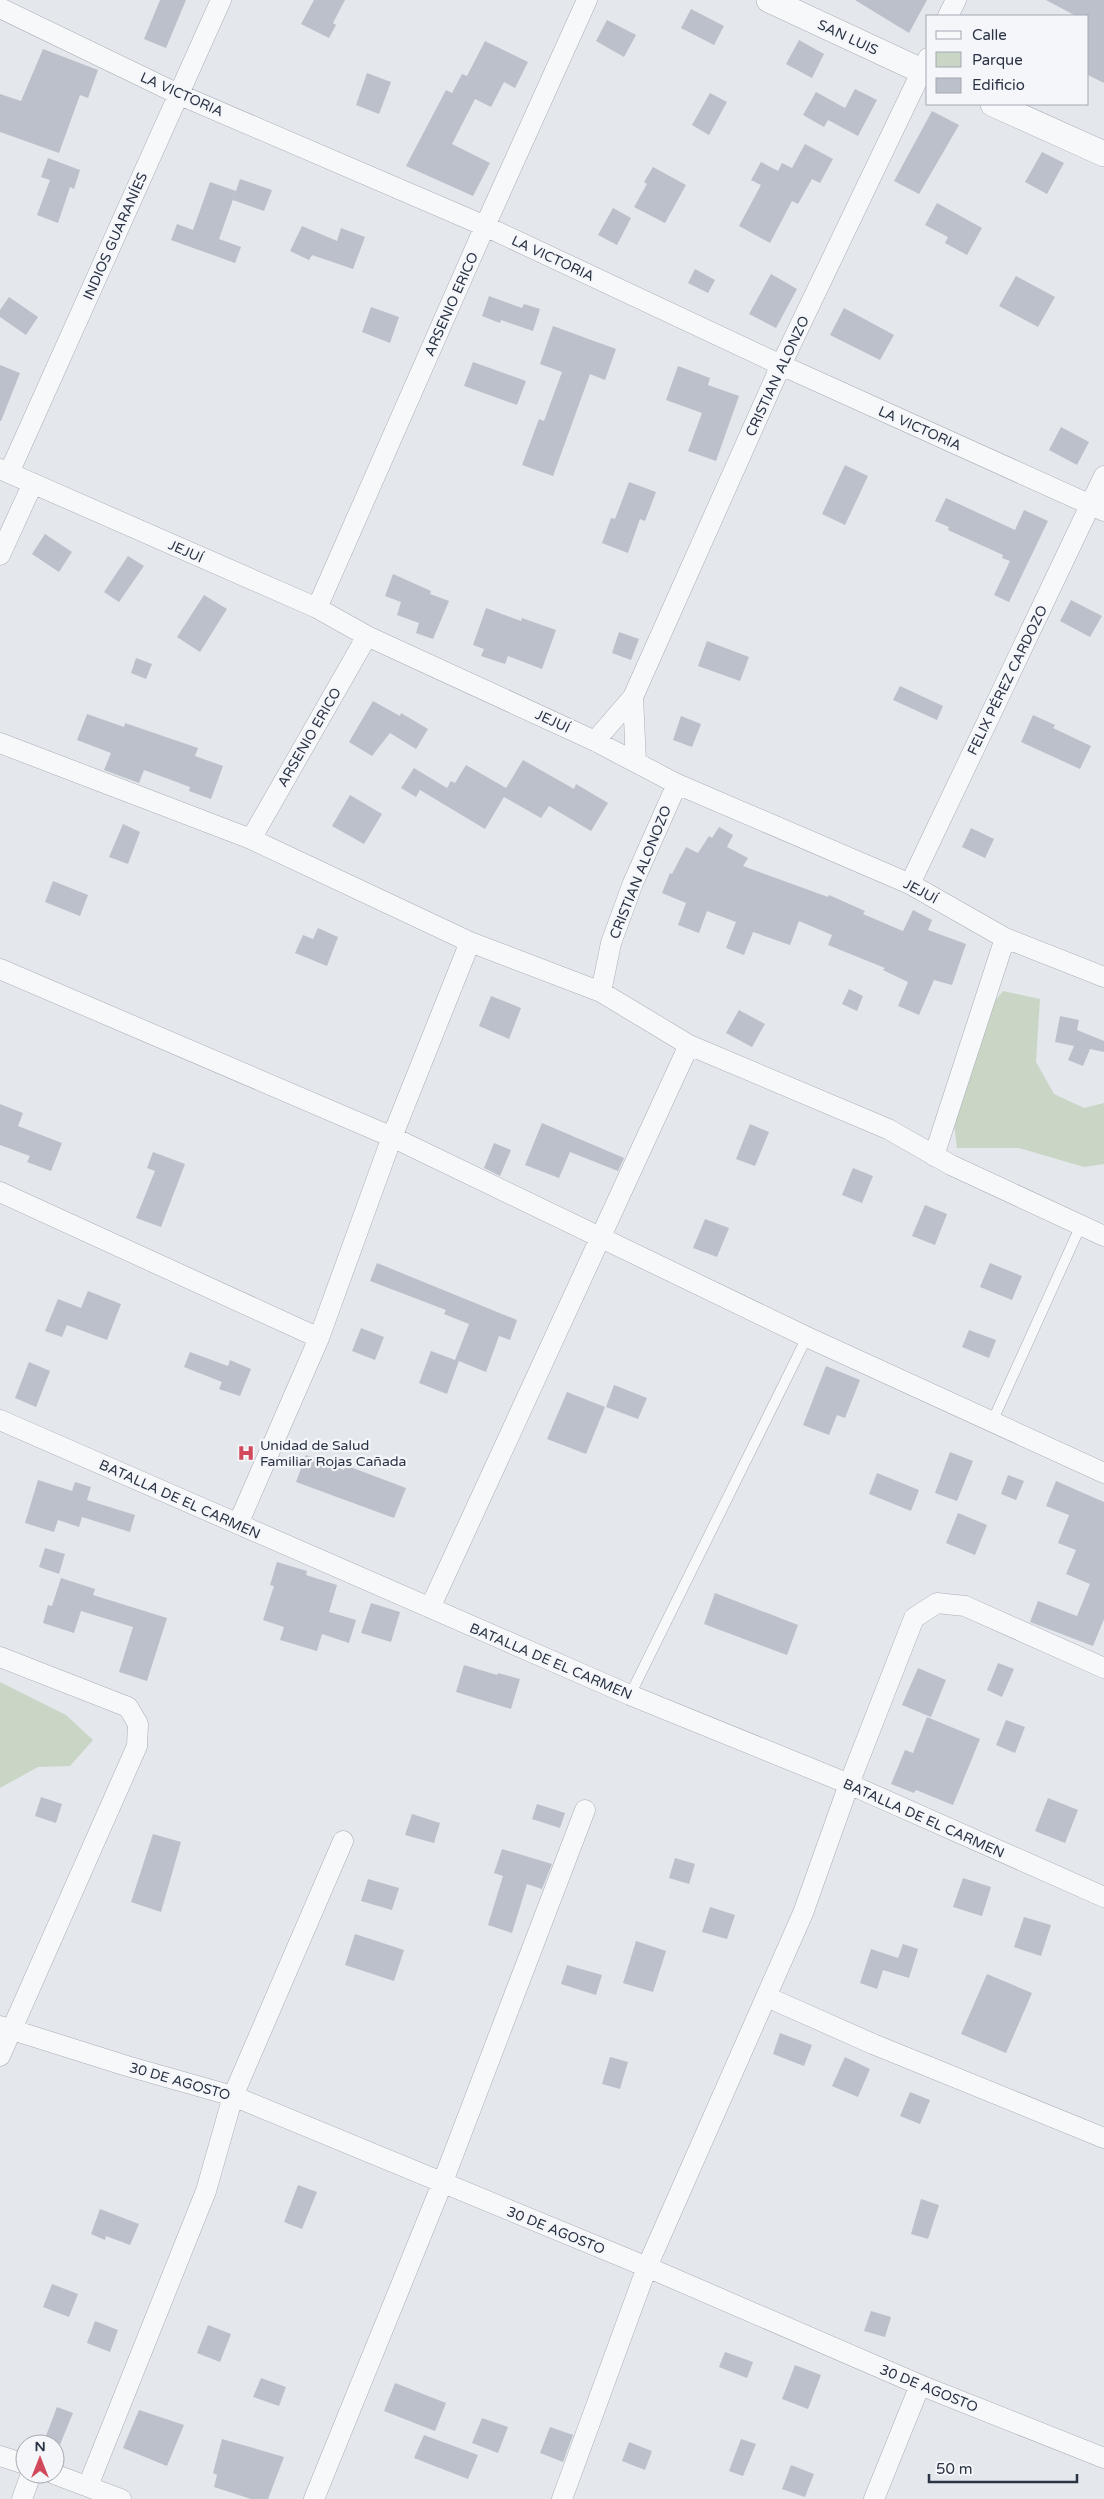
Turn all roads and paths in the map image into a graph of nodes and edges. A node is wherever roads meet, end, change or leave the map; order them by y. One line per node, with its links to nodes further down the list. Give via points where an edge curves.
1 (221, 0): 8 (street, INDIOS GUARANÍES)
2 (587, 0): 11 (street, ARSENIO ERICO)
3 (769, 0): 7 (street, SAN LUIS)
4 (956, 0): 6 (street)
5 (0, 8): 8 (street, LA VICTORIA)
6 (948, 15)
7 (926, 68): 12 (street, CRISTIAN ALONZO)
8 (178, 94): 11 (street, LA VICTORIA); 13 (street, INDIOS GUARANÍES)
9 (995, 105): 10 (street)
10 (1104, 154)
11 (485, 226): 12 (street, LA VICTORIA); 18 (street, ARSENIO ERICO)
12 (781, 365): 16 (street, LA VICTORIA); 20 (street, CRISTIAN ALONZO)
13 (4, 471): 15 (street, JEJUÍ)
14 (1104, 476): 16 (street, FELIX PÉREZ CARDOZO)
15 (33, 483): 17 (street); 18 (street, JEJUÍ)
16 (1097, 508): 26 (street, FELIX PÉREZ CARDOZO)
17 (0, 555)
18 (317, 608): 19 (street, JEJUÍ)
19 (367, 636): 21 (street, JEJUÍ); 25 (street, ARSENIO ERICO)
20 (633, 697): 21 (street, CRISTIAN ALONZO); 23 (street, CRISTIAN ALONZO)
21 (595, 741): 23 (street, JEJUÍ)
22 (0, 743): 25 (street)
23 (636, 762): 24 (street, JEJUÍ)
24 (677, 784): 26 (street, JEJUÍ); 31 (street, CRISTIAN ALONOZO, via 633,883 611,943)
25 (251, 839): 28 (street)
26 (910, 884): 27 (street, JEJUÍ)
27 (1004, 938): 30 (street, JEJUÍ); 34 (street)
28 (470, 942): 31 (street); 33 (street)
29 (0, 970): 33 (street)
30 (1104, 977)
31 (601, 992): 32 (street)
32 (689, 1045): 34 (street, via 888,1129); 38 (street)
33 (392, 1137): 38 (street); 40 (street)
34 (934, 1156): 36 (street)
35 (0, 1192): 40 (street)
36 (1081, 1225): 37 (street); 42 (lane)
37 (1104, 1236)
38 (600, 1238): 39 (street); 45 (street)
39 (807, 1337): 42 (street); 48 (lane)
40 (319, 1338): 44 (street)
41 (0, 1420): 44 (street, BATALLA DE EL CARMEN)
42 (992, 1422): 43 (street)
43 (1104, 1473)
44 (238, 1524): 45 (street, BATALLA DE EL CARMEN)
45 (430, 1608): 48 (street, BATALLA DE EL CARMEN)
46 (0, 1656): 54 (street, via 128,1707 138,1724 137,1746)
47 (1104, 1668): 49 (street, via 965,1606 937,1603 914,1618)
48 (630, 1695): 49 (street, BATALLA DE EL CARMEN)
49 (848, 1784): 52 (street, BATALLA DE EL CARMEN); 53 (street, via 803,1913)
50 (585, 1810): 58 (street)
51 (343, 1841): 56 (street)
52 (1104, 1897)
53 (767, 1997): 57 (street); 59 (street)
54 (5, 2027): 55 (street); 56 (street, 30 DE AGOSTO)
55 (0, 2056)
56 (234, 2096): 58 (street, 30 DE AGOSTO); 66 (street, via 206,2191)
57 (1104, 2138)
58 (442, 2184): 59 (street, 30 DE AGOSTO); 69 (street)
59 (647, 2267): 60 (street, 30 DE AGOSTO); 70 (street)
60 (920, 2385): 62 (street, 30 DE AGOSTO); 71 (street)
61 (0, 2456): 63 (street)
62 (1104, 2458)
63 (15, 2461)
64 (65, 2478): 66 (street)
65 (27, 2484): 67 (street)
66 (88, 2486): 68 (street)
67 (22, 2499)
68 (121, 2499)
69 (314, 2499)
70 (562, 2499)
71 (874, 2499)

